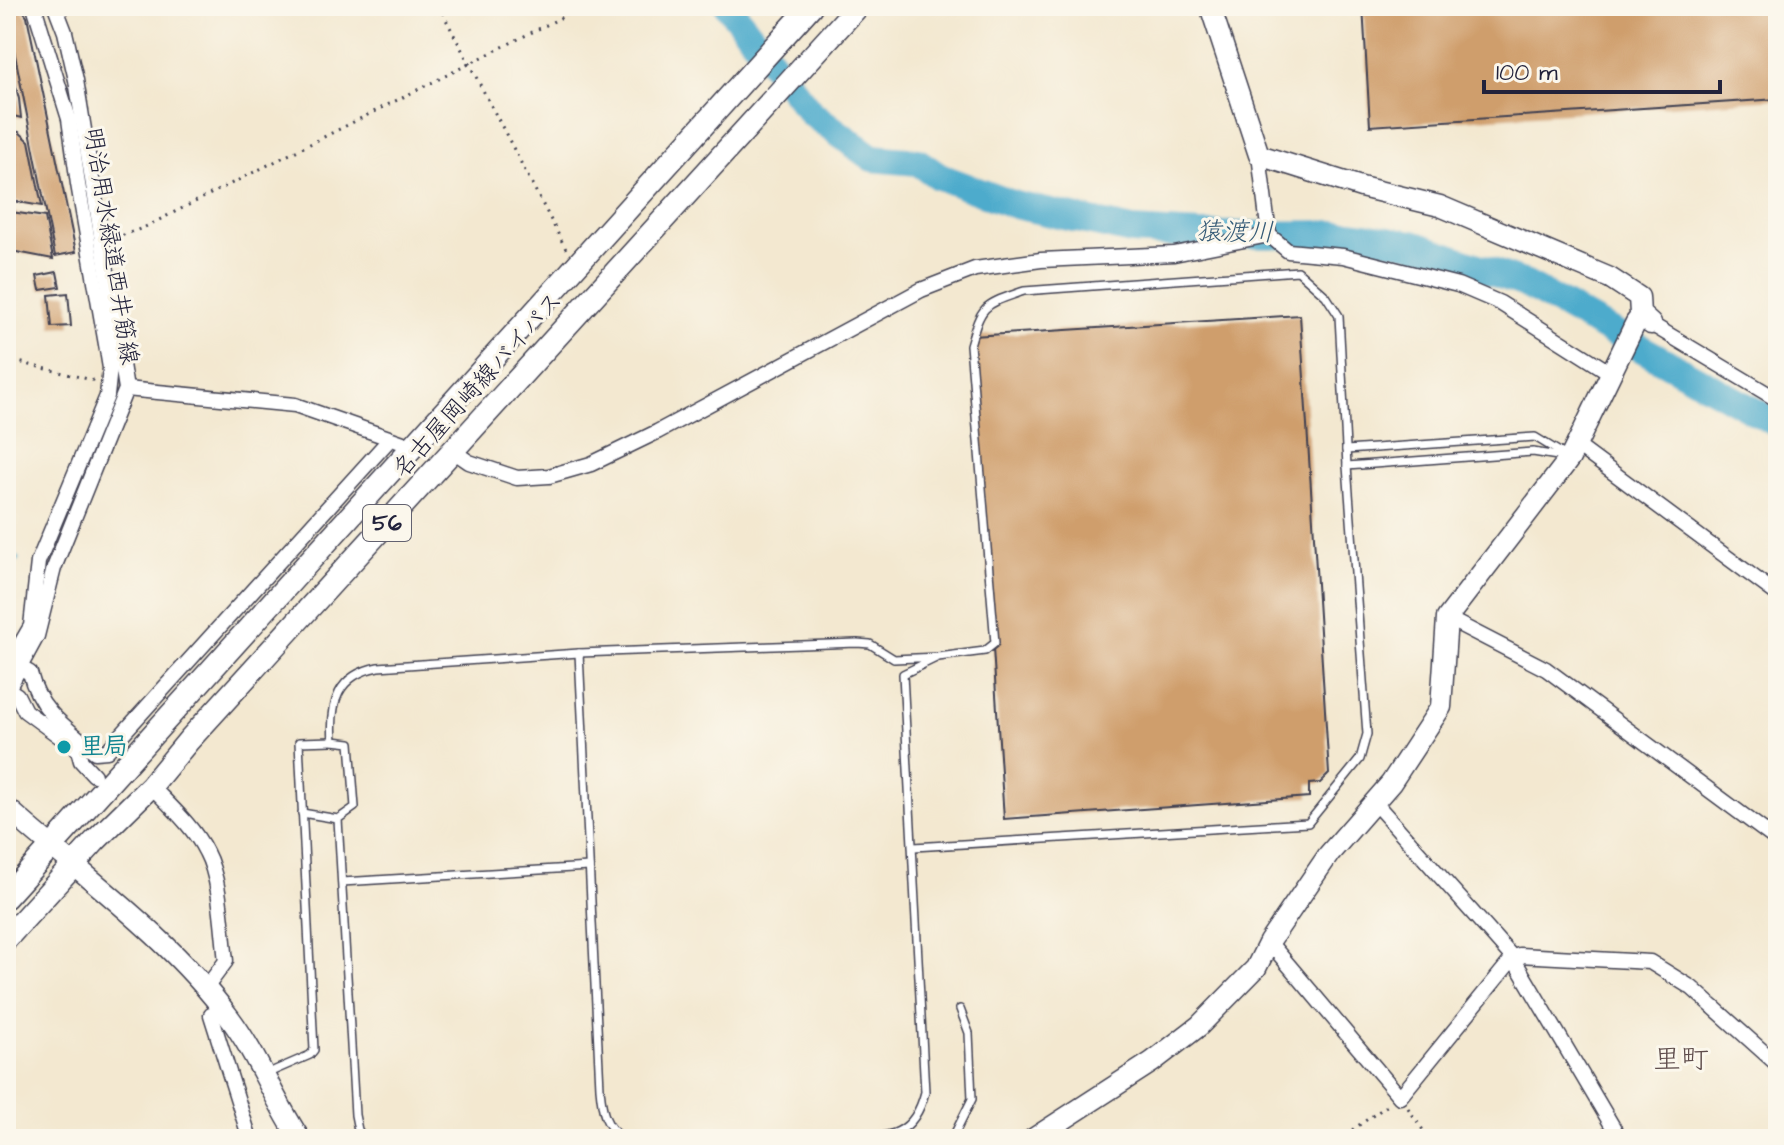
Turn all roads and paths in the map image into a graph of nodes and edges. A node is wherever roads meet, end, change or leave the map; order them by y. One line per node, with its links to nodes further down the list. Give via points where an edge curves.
1 (34, 6): 16 (street, 明治用水緑道西井筋線, via 69,119)
2 (55, 6): 11 (street, via 76,80)
3 (439, 6): 8 (path)
4 (584, 6): 8 (path)
5 (811, 6): 12 (main road, 名古屋岡崎線バイパス / 56)
6 (858, 6): 22 (main road, 名古屋岡崎線バイパス / 56)
7 (1210, 6): 9 (street)
8 (469, 63): 11 (path, via 143,228); 12 (path)
9 (1259, 155): 10 (street); 13 (street, via 1440,206 1610,278 1639,297)
10 (1269, 235): 15 (street, via 1288,251 1343,256 1458,285 1500,303); 22 (street, via 1174,254 1041,260 975,269 921,290 657,432 591,464 549,476 517,478)
11 (103, 241): 17 (street)
12 (575, 266): 20 (main road, 名古屋岡崎線バイパス / 56)
13 (1642, 320): 15 (street); 18 (street)
14 (6, 359): 16 (path)
15 (1609, 372): 23 (street)
16 (109, 384): 29 (street, 明治用水緑道西井筋線, via 38,562 31,626)
17 (126, 389): 19 (street, via 295,405); 29 (street, via 54,568 37,636)
18 (1778, 400)
19 (389, 440): 20 (street); 29 (street, via 107,751 95,752 43,706 30,673)
20 (412, 446): 39 (main road, 名古屋岡崎線バイパス / 56)
21 (1346, 450): 23 (lane, via 1535,437); 24 (lane); 28 (lane, via 1339,316 1298,271 1024,291 986,306 970,345 995,643 985,651)
22 (453, 451): 33 (main road, 名古屋岡崎線バイパス / 56)
23 (1573, 452): 24 (lane); 25 (street); 26 (street)
24 (1347, 466): 40 (lane, via 1367,734 1360,759 1308,823)
25 (1778, 595)
26 (1447, 618): 34 (street, via 1441,707); 38 (street, via 1546,669)
27 (579, 653): 28 (lane, via 857,643 870,644 894,659); 31 (lane, via 365,669 345,683 334,702); 42 (lane)
28 (938, 657): 40 (lane, via 903,674)
29 (13, 668): 30 (street)
30 (7, 690): 32 (street, via 17,695 25,711 78,750)
31 (333, 741): 36 (lane, via 299,742); 37 (lane, via 350,743 355,807)
32 (94, 775)
33 (151, 786): 41 (main road, 名古屋岡崎線バイパス / 56); 48 (street, via 208,854 226,961)
34 (1374, 802): 46 (street, via 1329,854); 47 (street)
35 (6, 807): 39 (street)
36 (302, 813): 37 (lane); 52 (lane, via 314,1050)
37 (338, 819): 43 (lane)
38 (1778, 841)
39 (50, 846): 41 (street); 44 (main road, 名古屋岡崎線バイパス / 56)
40 (914, 847): 58 (lane, via 925,1092 920,1109 902,1130 888,1137)
41 (73, 865): 45 (main road, 名古屋岡崎線バイパス / 56); 48 (street)
42 (589, 867): 43 (lane); 54 (lane, via 601,1099 608,1127)
43 (342, 882): 57 (lane, via 355,1115)
44 (6, 897)
45 (6, 939)
46 (1269, 942): 53 (street); 60 (street, via 1256,968 1199,1026)
47 (1513, 958): 51 (street, via 1650,962 1692,988); 53 (street); 63 (street)
48 (206, 988): 52 (street)
49 (960, 1009): 59 (lane, via 969,1033 972,1099)
50 (211, 1015): 55 (street)
51 (1778, 1065)
52 (264, 1075): 56 (street)
53 (1400, 1097): 61 (path); 62 (path)
54 (618, 1138)
55 (250, 1139)
56 (300, 1139)
57 (365, 1139)
58 (842, 1139)
59 (952, 1139)
60 (1033, 1139)
61 (1339, 1139)
62 (1429, 1139)
63 (1620, 1139)

